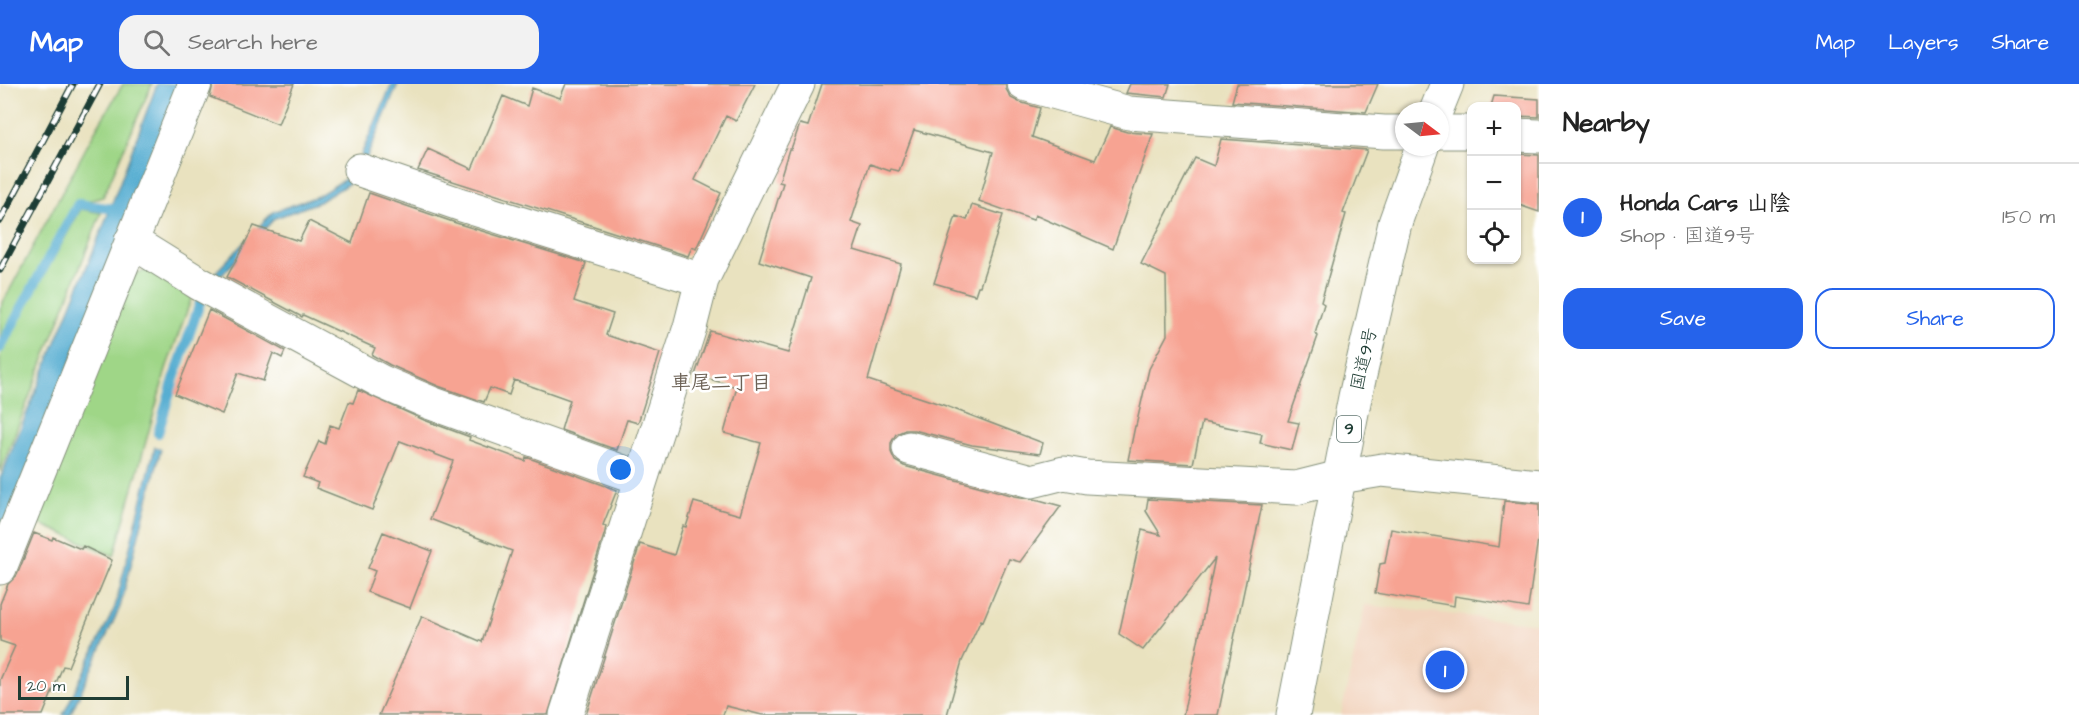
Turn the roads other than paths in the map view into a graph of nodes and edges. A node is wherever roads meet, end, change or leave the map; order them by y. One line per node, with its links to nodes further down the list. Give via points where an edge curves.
1 (195, 84): 13 (main road)
2 (798, 84): 14 (main road)
3 (1024, 84): 6 (main road, via 1129,113)
4 (1447, 84): 5 (main road)
5 (1440, 102)
6 (1395, 132)
7 (1449, 132): 8 (main road)
8 (1467, 132)
9 (1521, 135): 10 (main road)
10 (1539, 136)
11 (1419, 156): 16 (main road, 国道9号 / 9, via 1395,223)
12 (360, 170): 14 (main road)
13 (131, 241): 17 (main road, via 200,284 382,382); 19 (main road)
14 (702, 280): 17 (main road)
15 (909, 448): 16 (main road, via 1032,481 1064,473 1296,488)
16 (1340, 477): 18 (main road, via 1382,470); 21 (main road, 国道9号 / 9)
17 (640, 478): 20 (main road)
18 (1539, 486)
19 (0, 568)
20 (566, 715)
21 (1293, 715)

